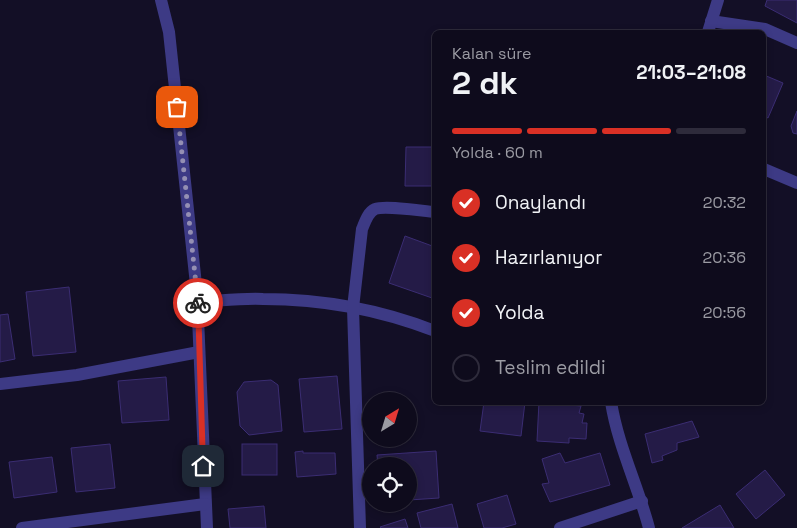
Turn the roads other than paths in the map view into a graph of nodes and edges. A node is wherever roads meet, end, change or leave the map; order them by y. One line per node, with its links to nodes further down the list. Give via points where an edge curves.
1 (161, 0): 8 (street, via 169,32)
2 (718, 0): 3 (street)
3 (709, 27): 4 (street, via 765,29)
4 (797, 43)
5 (766, 171): 6 (street)
6 (797, 183)
7 (432, 212): 9 (street, via 384,208 370,214 362,229)
8 (198, 302): 9 (street, via 262,299 333,303); 11 (street)
9 (354, 308): 10 (street, via 410,321); 18 (street)
10 (432, 330)
11 (199, 352): 12 (street, via 77,375); 15 (street)
12 (0, 384)
13 (612, 405): 14 (street)
14 (642, 502): 19 (street); 20 (street)
15 (205, 504): 16 (street); 17 (street)
16 (22, 528)
17 (206, 528)
18 (360, 528)
19 (560, 528)
20 (648, 528)

